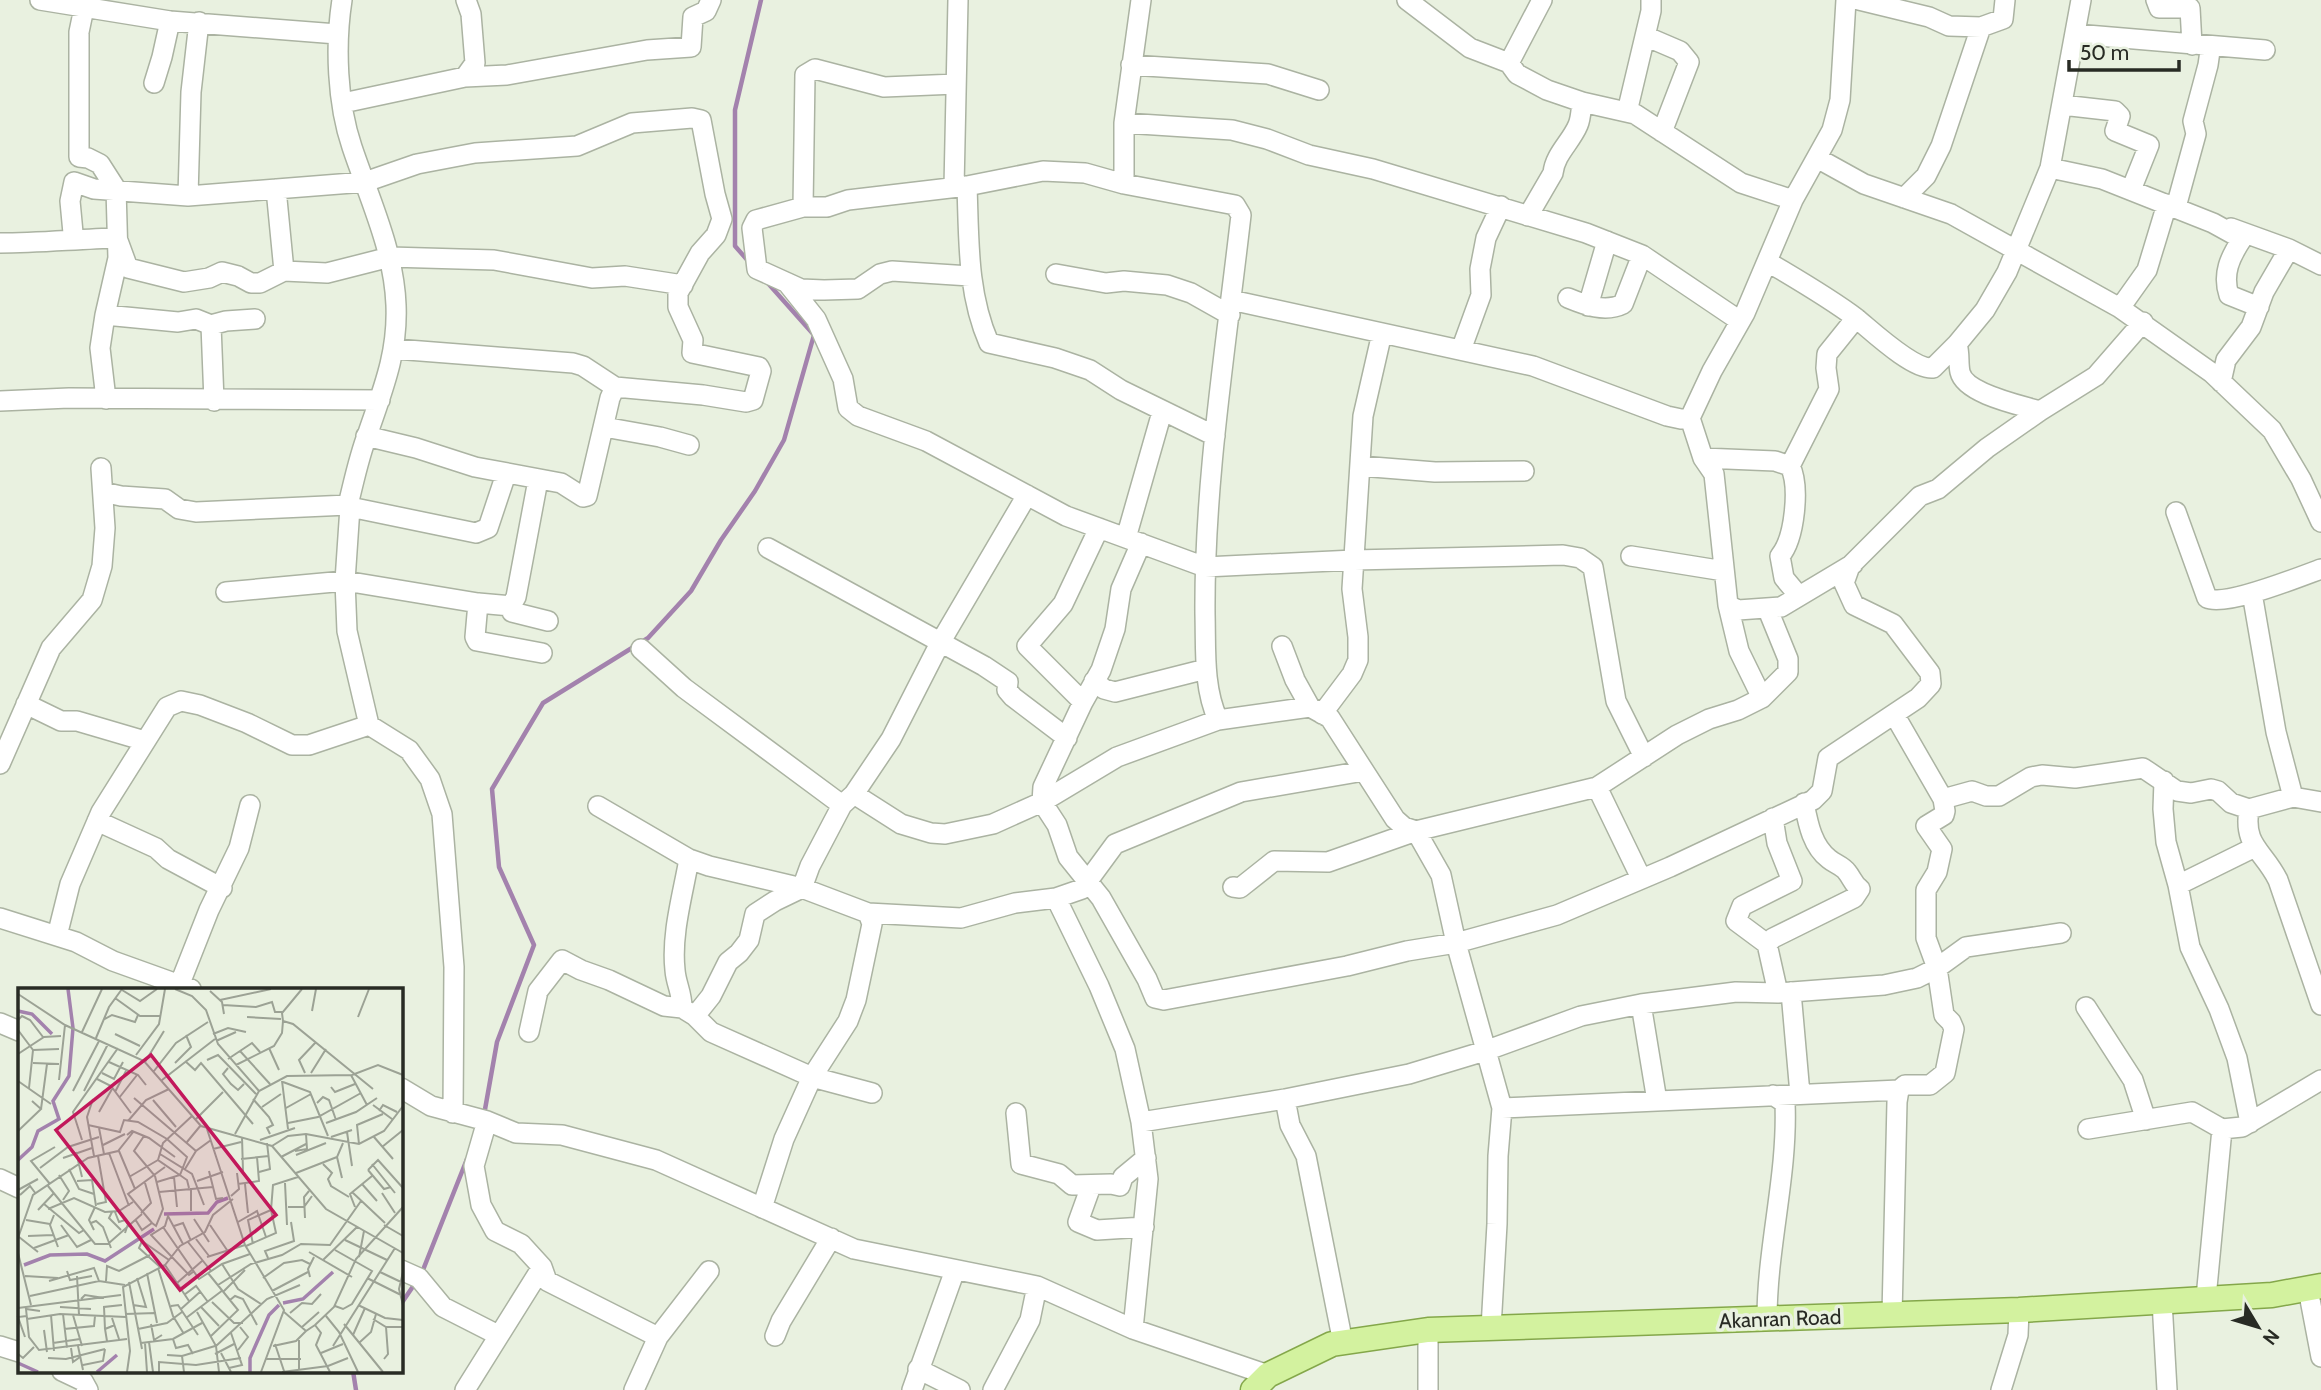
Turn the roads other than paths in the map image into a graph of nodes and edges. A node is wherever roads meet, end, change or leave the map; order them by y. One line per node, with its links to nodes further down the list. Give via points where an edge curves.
1 (40, 0): 15 (street)
2 (342, 0): 19 (street)
3 (466, 0): 26 (street, via 475,63)
4 (711, 0): 26 (street, via 706,11 693,18 691,47 647,50 507,75)
5 (958, 0): 28 (street)
6 (1141, 0): 25 (street)
7 (1407, 0): 24 (street, via 1470,48)
8 (1542, 0): 24 (street)
9 (1651, 0): 21 (street)
10 (1846, 0): 36 (street, via 1840,100 1832,130)
11 (1859, 0): 18 (street, via 1949,26)
12 (2005, 0): 18 (street, via 2003,19)
13 (2081, 0): 20 (street)
14 (2156, 0): 22 (street, via 2159,8 2190,8)
15 (84, 8): 16 (street); 42 (street, via 79,32 79,157 100,164)
16 (170, 21): 17 (street); 27 (street)
17 (199, 22): 19 (street); 44 (street, via 191,92)
18 (1981, 27): 45 (street, via 1941,146 1926,176)
19 (337, 34): 31 (street)
20 (2075, 34): 22 (street); 32 (street)
21 (1645, 36): 33 (street); 35 (street, via 1680,51 1689,62)
22 (2200, 45): 23 (street); 48 (street, via 2210,56 2193,121 2196,134)
23 (2265, 50)
24 (1509, 63): 30 (street, via 1517,74)
25 (1132, 65): 29 (street, via 1268,74); 34 (street)
26 (465, 77): 31 (street)
27 (154, 83)
28 (956, 84): 40 (street); 49 (street, via 884,88 815,69 805,75)
29 (1319, 90)
30 (1582, 102): 33 (street); 50 (street, via 1579,123)
31 (343, 103): 38 (street, via 351,145)
32 (2062, 105): 37 (street); 43 (street, via 2115,111 2120,116 2115,131 2149,145)
33 (1627, 112): 35 (street)
34 (1124, 123): 39 (street); 47 (street, via 1232,130)
35 (1662, 132): 46 (street, via 1741,183)
36 (1817, 158): 45 (street, via 1864,184); 46 (street)
37 (2050, 169): 43 (street); 57 (street)
38 (365, 182): 41 (street); 59 (street); 66 (street, via 417,164 475,153 577,146 632,123 701,120 722,219)
39 (1124, 184): 40 (street, via 1085,173 1043,171); 69 (street, via 1235,205 1241,215)
40 (960, 186): 49 (street); 64 (street)
41 (276, 189): 44 (street); 62 (street)
42 (116, 190): 44 (street); 52 (street); 53 (street, via 74,182)
43 (2131, 190): 48 (street)
44 (188, 196)
45 (1904, 198): 57 (street, via 1951,214)
46 (1793, 200): 60 (street)
47 (1501, 206): 50 (street); 81 (street, via 1486,238 1481,295)
48 (2172, 206): 51 (street); 71 (street, via 2147,270)
49 (803, 207): 65 (street, via 756,220 752,228 757,269)
50 (1528, 216): 54 (street)
51 (2213, 223): 56 (street); 70 (street, via 2242,239 2226,269 2229,295)
52 (117, 238): 53 (street); 62 (street, via 128,268 184,282 222,272 260,283); 72 (street, via 118,258)
53 (71, 240): 55 (street)
54 (1607, 241): 58 (street); 68 (street)
55 (0, 243)
56 (2289, 249): 61 (street); 70 (street)
57 (2014, 251): 71 (street); 79 (street, via 1985,310)
58 (1642, 255): 68 (street, via 1623,304); 75 (street)
59 (390, 257): 62 (street, via 327,273); 66 (street, via 494,260 592,278 625,276); 80 (street, via 397,304)
60 (1768, 262): 73 (street); 75 (street)
61 (2321, 265)
62 (284, 271)
63 (1056, 274): 69 (street, via 1167,285)
64 (970, 276): 65 (street, via 892,271 858,289 801,289); 89 (street, via 989,343 1090,370)
65 (788, 284): 103 (street, via 816,319 843,379 848,408 926,441)
66 (683, 285): 83 (street, via 678,307 693,340 692,353 759,367 753,400)
67 (1568, 298): 68 (street)
68 (1588, 306)
69 (1230, 307): 78 (street); 93 (street)
70 (2259, 307): 82 (street, via 2251,327 2225,360)
71 (2120, 308): 76 (street)
72 (105, 315): 77 (street, via 178,322 196,319); 84 (street, via 100,348)
73 (1856, 318): 79 (street, via 1928,369); 97 (street, via 1827,354 1829,389)
74 (255, 319): 77 (street)
75 (1740, 321): 90 (street)
76 (2143, 322): 82 (street); 88 (street, via 2096,376)
77 (212, 325): 87 (street)
78 (1382, 333): 81 (street); 96 (street, via 1363,416)
79 (1957, 344): 88 (street, via 1960,371 1976,390)
80 (395, 349): 83 (street, via 573,363); 85 (street)
81 (1461, 350): 90 (street, via 1533,366 1667,416)
82 (2221, 382): 106 (street, via 2272,430)
83 (615, 387): 91 (street)
84 (106, 399): 86 (street); 87 (street)
85 (380, 400): 87 (street); 92 (street)
86 (0, 401)
87 (214, 401)
88 (2040, 411): 113 (street, via 1938,489 1920,496)
89 (1162, 412): 93 (street); 108 (street)
90 (1690, 418): 95 (street)
91 (604, 427): 94 (street); 101 (street, via 587,496 561,483)
92 (366, 436): 100 (street); 104 (street)
93 (1215, 436): 114 (street)
94 (689, 445)
95 (1703, 457): 97 (street); 116 (street, via 1714,474)
96 (1360, 466): 99 (street, via 1435,472); 112 (street)
97 (1790, 466): 120 (street, via 1796,478 1792,530 1780,556 1784,578)
98 (102, 468): 102 (street)
99 (1524, 471)
100 (506, 474): 101 (street); 104 (street, via 488,528 476,533)
101 (538, 480): 123 (street)
102 (103, 492): 104 (street, via 165,499 179,509 196,512); 135 (street, via 102,566 92,600 51,648)
103 (1027, 495): 107 (street); 126 (street)
104 (349, 506): 117 (street)
105 (2176, 512): 119 (street, via 2207,598 2220,601)
106 (2321, 523)
107 (1099, 528): 108 (street); 134 (street, via 1063,604 1027,646)
108 (1133, 541): 114 (street); 132 (street, via 1115,629)
109 (768, 548): 126 (street)
110 (1871, 552): 113 (street)
111 (1631, 556): 116 (street)
112 (1353, 559): 114 (street); 136 (street, via 1358,660 1352,674); 142 (street, via 1580,558 1593,567 1616,701)
113 (1850, 566): 120 (street); 137 (street, via 1844,583 1854,605 1893,624 1930,673 1926,691)
114 (1205, 568): 131 (street)
115 (2321, 569): 119 (street)
116 (1724, 571): 122 (street)
117 (345, 581): 118 (street); 121 (street); 139 (street, via 347,631)
118 (226, 592)
119 (2252, 593): 147 (street)
120 (1799, 596): 124 (street)
121 (478, 603): 123 (street); 127 (street, via 477,641)
122 (1728, 605): 124 (street, via 1738,610); 133 (street, via 1739,651)
123 (511, 609): 125 (street); 127 (street)
124 (1769, 610): 133 (street, via 1788,659 1788,672)
125 (548, 621)
126 (940, 643): 140 (street, via 1009,682 1007,690 1013,697); 149 (street, via 891,738)
127 (503, 645): 130 (street)
128 (1282, 646): 136 (street, via 1295,680)
129 (641, 649): 149 (street, via 684,688)
130 (542, 653)
131 (1206, 668): 132 (street, via 1115,692); 138 (street)
132 (1094, 681): 134 (street)
133 (1762, 698): 142 (street, via 1677,735)
134 (1083, 702): 140 (street)
135 (26, 704): 141 (street, via 61,721 77,721); 143 (street)
136 (1316, 710): 138 (street); 144 (street, via 1330,718)
137 (1894, 714): 148 (street); 151 (street, via 1828,758 1822,791)
138 (1218, 720): 150 (street, via 1117,757)
139 (369, 725): 141 (street, via 309,745 292,745 247,723 180,701 167,706); 195 (street, via 409,750 430,779 442,814 454,967)
140 (1067, 738): 150 (street, via 1043,787)
141 (145, 741): 157 (street)
142 (1644, 757): 146 (street)
143 (0, 764)
144 (1364, 771): 158 (street, via 1395,819); 162 (street, via 1241,792 1115,844)
145 (2164, 781): 148 (street, via 2143,768 2075,778 2042,775 1999,796 1972,791); 155 (street, via 2183,792 2218,791 2231,803); 163 (street, via 2166,842)
146 (1597, 787): 158 (street); 161 (street)
147 (2292, 797): 152 (street); 155 (street)
148 (1943, 799): 174 (street, via 1944,815 1926,826 1942,849 1926,894 1926,938)
149 (848, 800): 150 (street, via 901,824 945,834 993,824); 166 (street)
150 (1042, 802): 162 (street, via 1057,825 1068,857)
151 (1804, 803): 156 (street); 173 (street, via 1817,846 1846,870 1860,889 1854,898)
152 (2321, 803)
153 (250, 805): 165 (street)
154 (598, 806): 160 (street)
155 (2249, 809): 159 (street, via 2248,835)
156 (1773, 818): 161 (street); 173 (street, via 1777,843 1793,881 1742,906 1736,920)
157 (97, 821): 165 (street, via 156,848); 171 (street, via 70,884)
158 (1416, 831): 164 (street, via 1328,862 1274,861 1240,888); 172 (street, via 1441,875)
159 (2255, 847): 163 (street); 178 (street, via 2278,880)
160 (688, 859): 166 (street); 180 (street, via 675,971)
161 (1641, 878): 172 (street, via 1558,915)
162 (1087, 881): 167 (street, via 1082,889); 172 (street, via 1101,898 1155,998 1164,1000)
163 (2178, 885): 200 (street, via 2189,947 2237,1058)
164 (1233, 887)
165 (222, 888): 175 (street, via 205,920)
166 (802, 888): 168 (street); 180 (street, via 755,914 749,940 729,962 711,996)
167 (1056, 898): 168 (street, via 1015,903 961,918); 199 (street, via 1125,1049)
168 (868, 913): 185 (street, via 872,924 856,1000 848,1021)
169 (0, 918): 171 (street)
170 (2061, 933): 174 (street, via 1966,947)
171 (57, 936): 175 (street)
172 (1456, 943): 184 (street)
173 (1767, 944): 176 (street)
174 (1937, 968): 176 (street, via 1884,985); 189 (street, via 1944,1015 1954,1029 1945,1073 1930,1085 1905,1085)
175 (185, 988)
176 (1784, 992): 177 (street, via 1736,992); 188 (street)
177 (1642, 1004): 184 (street, via 1581,1016); 193 (street)
178 (2321, 1005)
179 (2086, 1007): 198 (street, via 2133,1080)
180 (688, 1012): 183 (street, via 664,1006 562,960 538,991); 185 (street, via 711,1032)
181 (0, 1023): 182 (street)
182 (18, 1031)
183 (529, 1032)
184 (1485, 1051): 192 (street, via 1409,1074); 194 (street)
185 (811, 1077): 190 (street); 207 (street, via 784,1139)
186 (2321, 1080): 200 (street)
187 (402, 1089): 195 (street)
188 (1799, 1089): 189 (street); 191 (street)
189 (1899, 1090): 219 (street)
190 (872, 1093)
191 (1773, 1095): 193 (street); 220 (street, via 1785,1103 1787,1137)
192 (1285, 1099): 199 (street); 227 (street, via 1290,1125 1306,1156)
193 (1657, 1101): 194 (street)
194 (1502, 1108): 221 (street)
195 (453, 1113): 197 (street)
196 (1016, 1113): 205 (street, via 1021,1164 1059,1174 1072,1185)
197 (482, 1120): 207 (street, via 516,1133 562,1135 656,1160); 210 (street, via 474,1166 481,1206 495,1231 521,1244)
198 (2146, 1120): 201 (street); 202 (street, via 2192,1112)
199 (1140, 1122): 203 (street)
200 (2250, 1123): 202 (street)
201 (2088, 1129)
202 (2222, 1129): 216 (street)
203 (1146, 1158): 205 (street, via 1123,1177 1120,1186); 208 (street)
204 (0, 1180): 206 (street)
205 (1091, 1186): 208 (street, via 1078,1222 1097,1230)
206 (18, 1188)
207 (762, 1208): 209 (street)
208 (1144, 1227): 222 (street)
209 (831, 1238): 212 (street, via 854,1249); 225 (street)
210 (542, 1267): 224 (street); 226 (street, via 547,1281)
211 (402, 1270): 224 (street, via 419,1278 443,1307)
212 (956, 1270): 214 (street); 231 (street)
213 (709, 1271): 226 (street)
214 (1037, 1286): 222 (street); 239 (street, via 1030,1320)
215 (2315, 1287): 216 (main road, Akanran Road, via 2272,1295); 230 (street)
216 (2206, 1298): 217 (main road, Akanran Road)
217 (2162, 1301): 218 (main road, Akanran Road); 242 (street)
218 (2019, 1310): 219 (main road, Akanran Road); 241 (street, via 2018,1335)
219 (1892, 1315): 220 (main road, Akanran Road)
220 (1767, 1318): 221 (main road, Akanran Road)
221 (1491, 1328): 223 (main road, Akanran Road)
222 (1133, 1329): 234 (street)
223 (1428, 1330): 227 (main road, Akanran Road); 240 (street)
224 (498, 1335): 235 (street)
225 (775, 1336)
226 (658, 1337): 236 (street)
227 (1343, 1343): 234 (main road, Akanran Road, via 1314,1352)
228 (0, 1346): 229 (street)
229 (18, 1352)
230 (2321, 1357)
231 (918, 1369): 237 (street); 238 (street)
232 (64, 1372): 233 (street)
233 (85, 1381)
234 (1260, 1382)
235 (465, 1390)
236 (634, 1390)
237 (912, 1390)
238 (960, 1390)
239 (993, 1390)
240 (1427, 1390)
241 (2001, 1390)
242 (2167, 1390)

